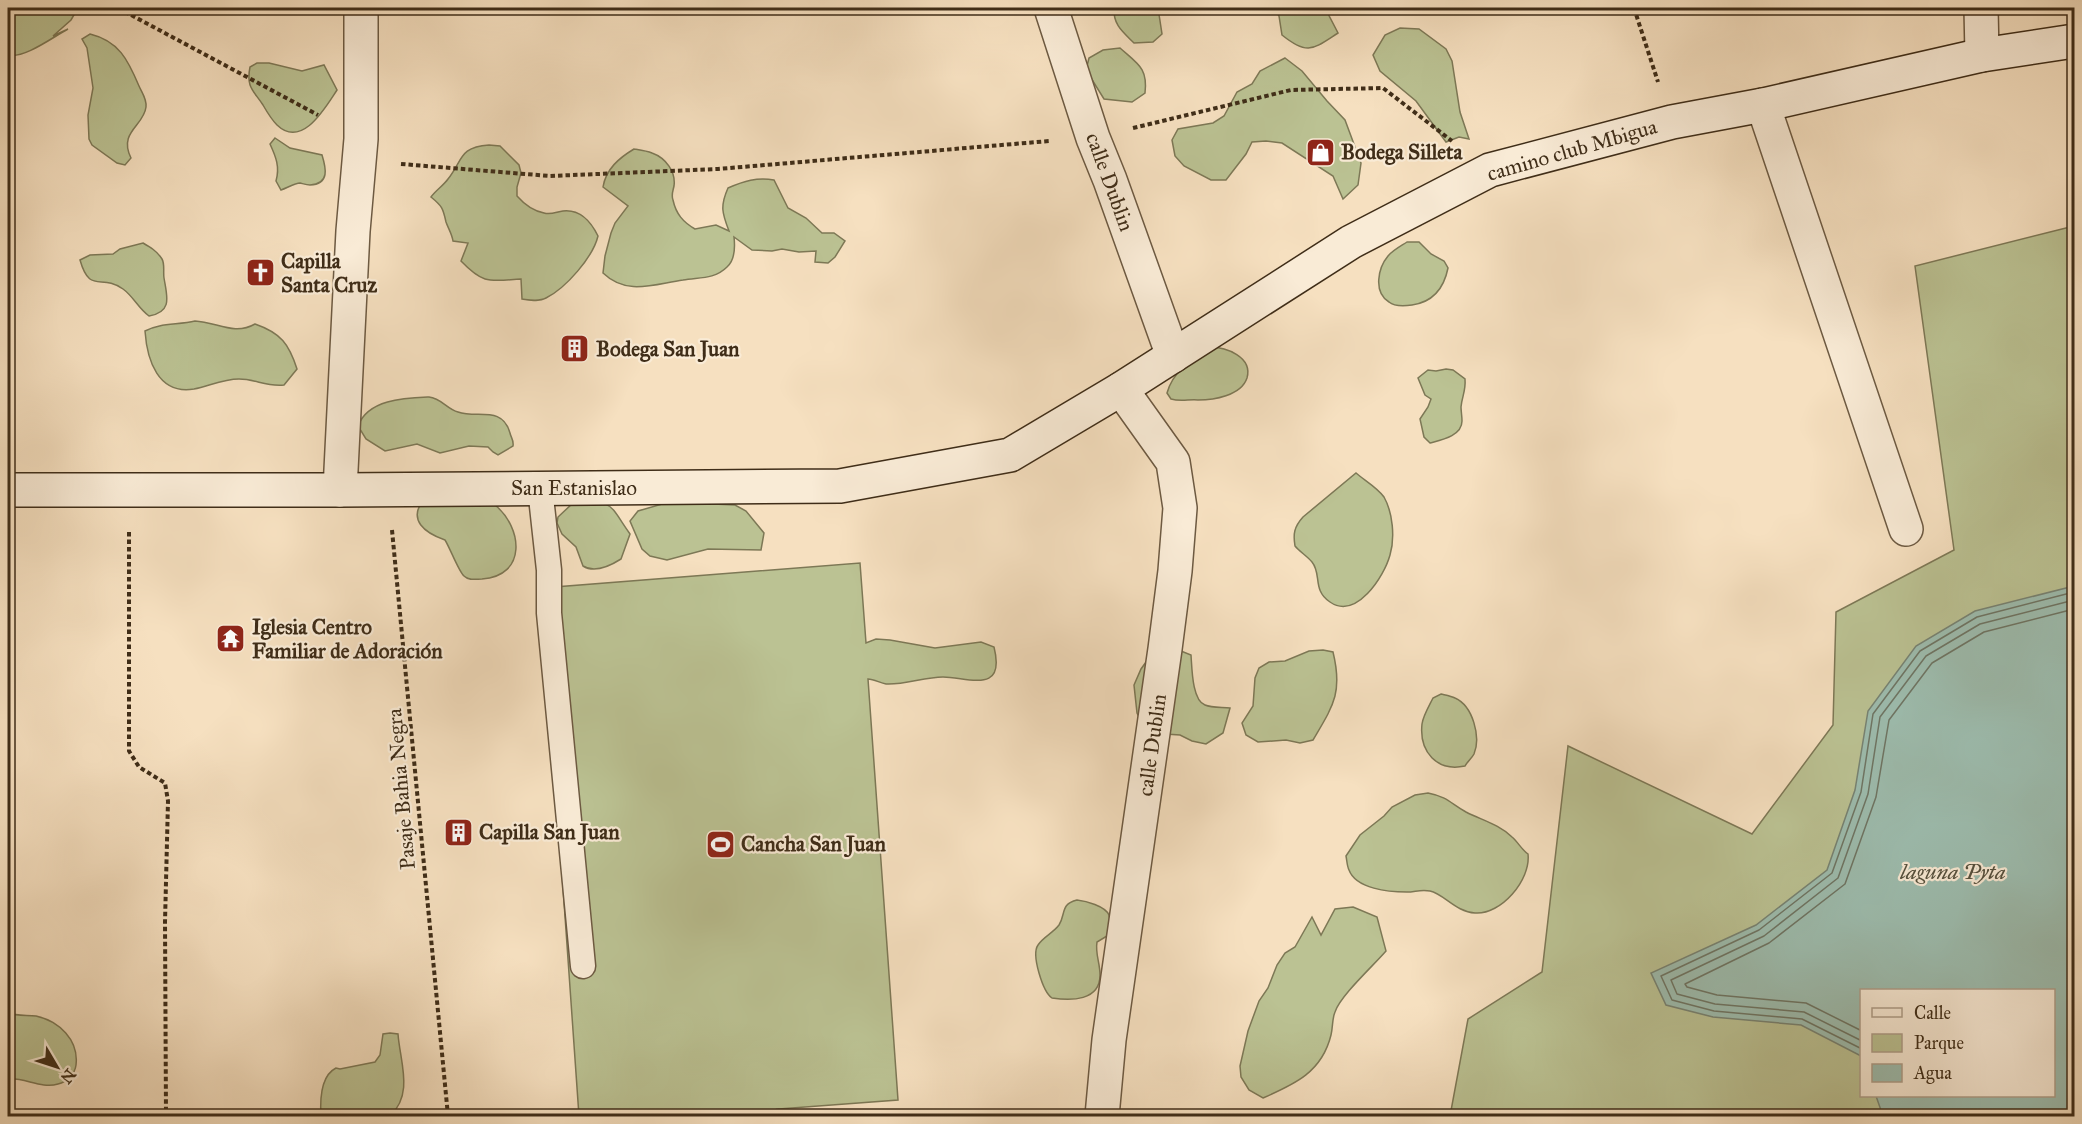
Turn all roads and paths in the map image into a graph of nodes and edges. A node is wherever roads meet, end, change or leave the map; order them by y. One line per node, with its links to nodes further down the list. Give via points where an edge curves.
1 (118, 8): 11 (path)
2 (361, 8): 11 (main road)
3 (1050, 8): 10 (main road, calle Dublin)
4 (1634, 8): 9 (path)
5 (1981, 8): 7 (main road)
6 (2074, 41): 7 (main road, camino club Mbigua)
7 (1982, 55): 8 (main road, camino club Mbigua)
8 (1762, 105): 9 (main road, camino club Mbigua); 20 (main road)
9 (1672, 122): 12 (main road, camino club Mbigua)
10 (1093, 138): 11 (path, via 718,169 550,176); 12 (path, via 1291,90 1383,88); 13 (main road, calle Dublin)
11 (360, 150): 18 (main road)
12 (1490, 170): 13 (main road, camino club Mbigua, via 1351,242)
13 (1173, 356): 14 (main road, camino club Mbigua)
14 (1121, 389): 15 (main road, San Estanislao, via 1010,454 840,486); 24 (main road, calle Dublin, via 1173,462 1180,508 1166,649 1109,1040)
15 (540, 488): 18 (main road, San Estanislao); 21 (lane)
16 (8, 490): 17 (main road, San Estanislao)
17 (130, 490): 18 (main road, San Estanislao); 22 (path, via 129,751 139,767 165,783 168,801)
18 (340, 490)
19 (391, 525): 23 (path, Pasaje Bahia Negra)
20 (1906, 529)
21 (584, 966)
22 (166, 1116)
23 (448, 1116)
24 (1102, 1116)

